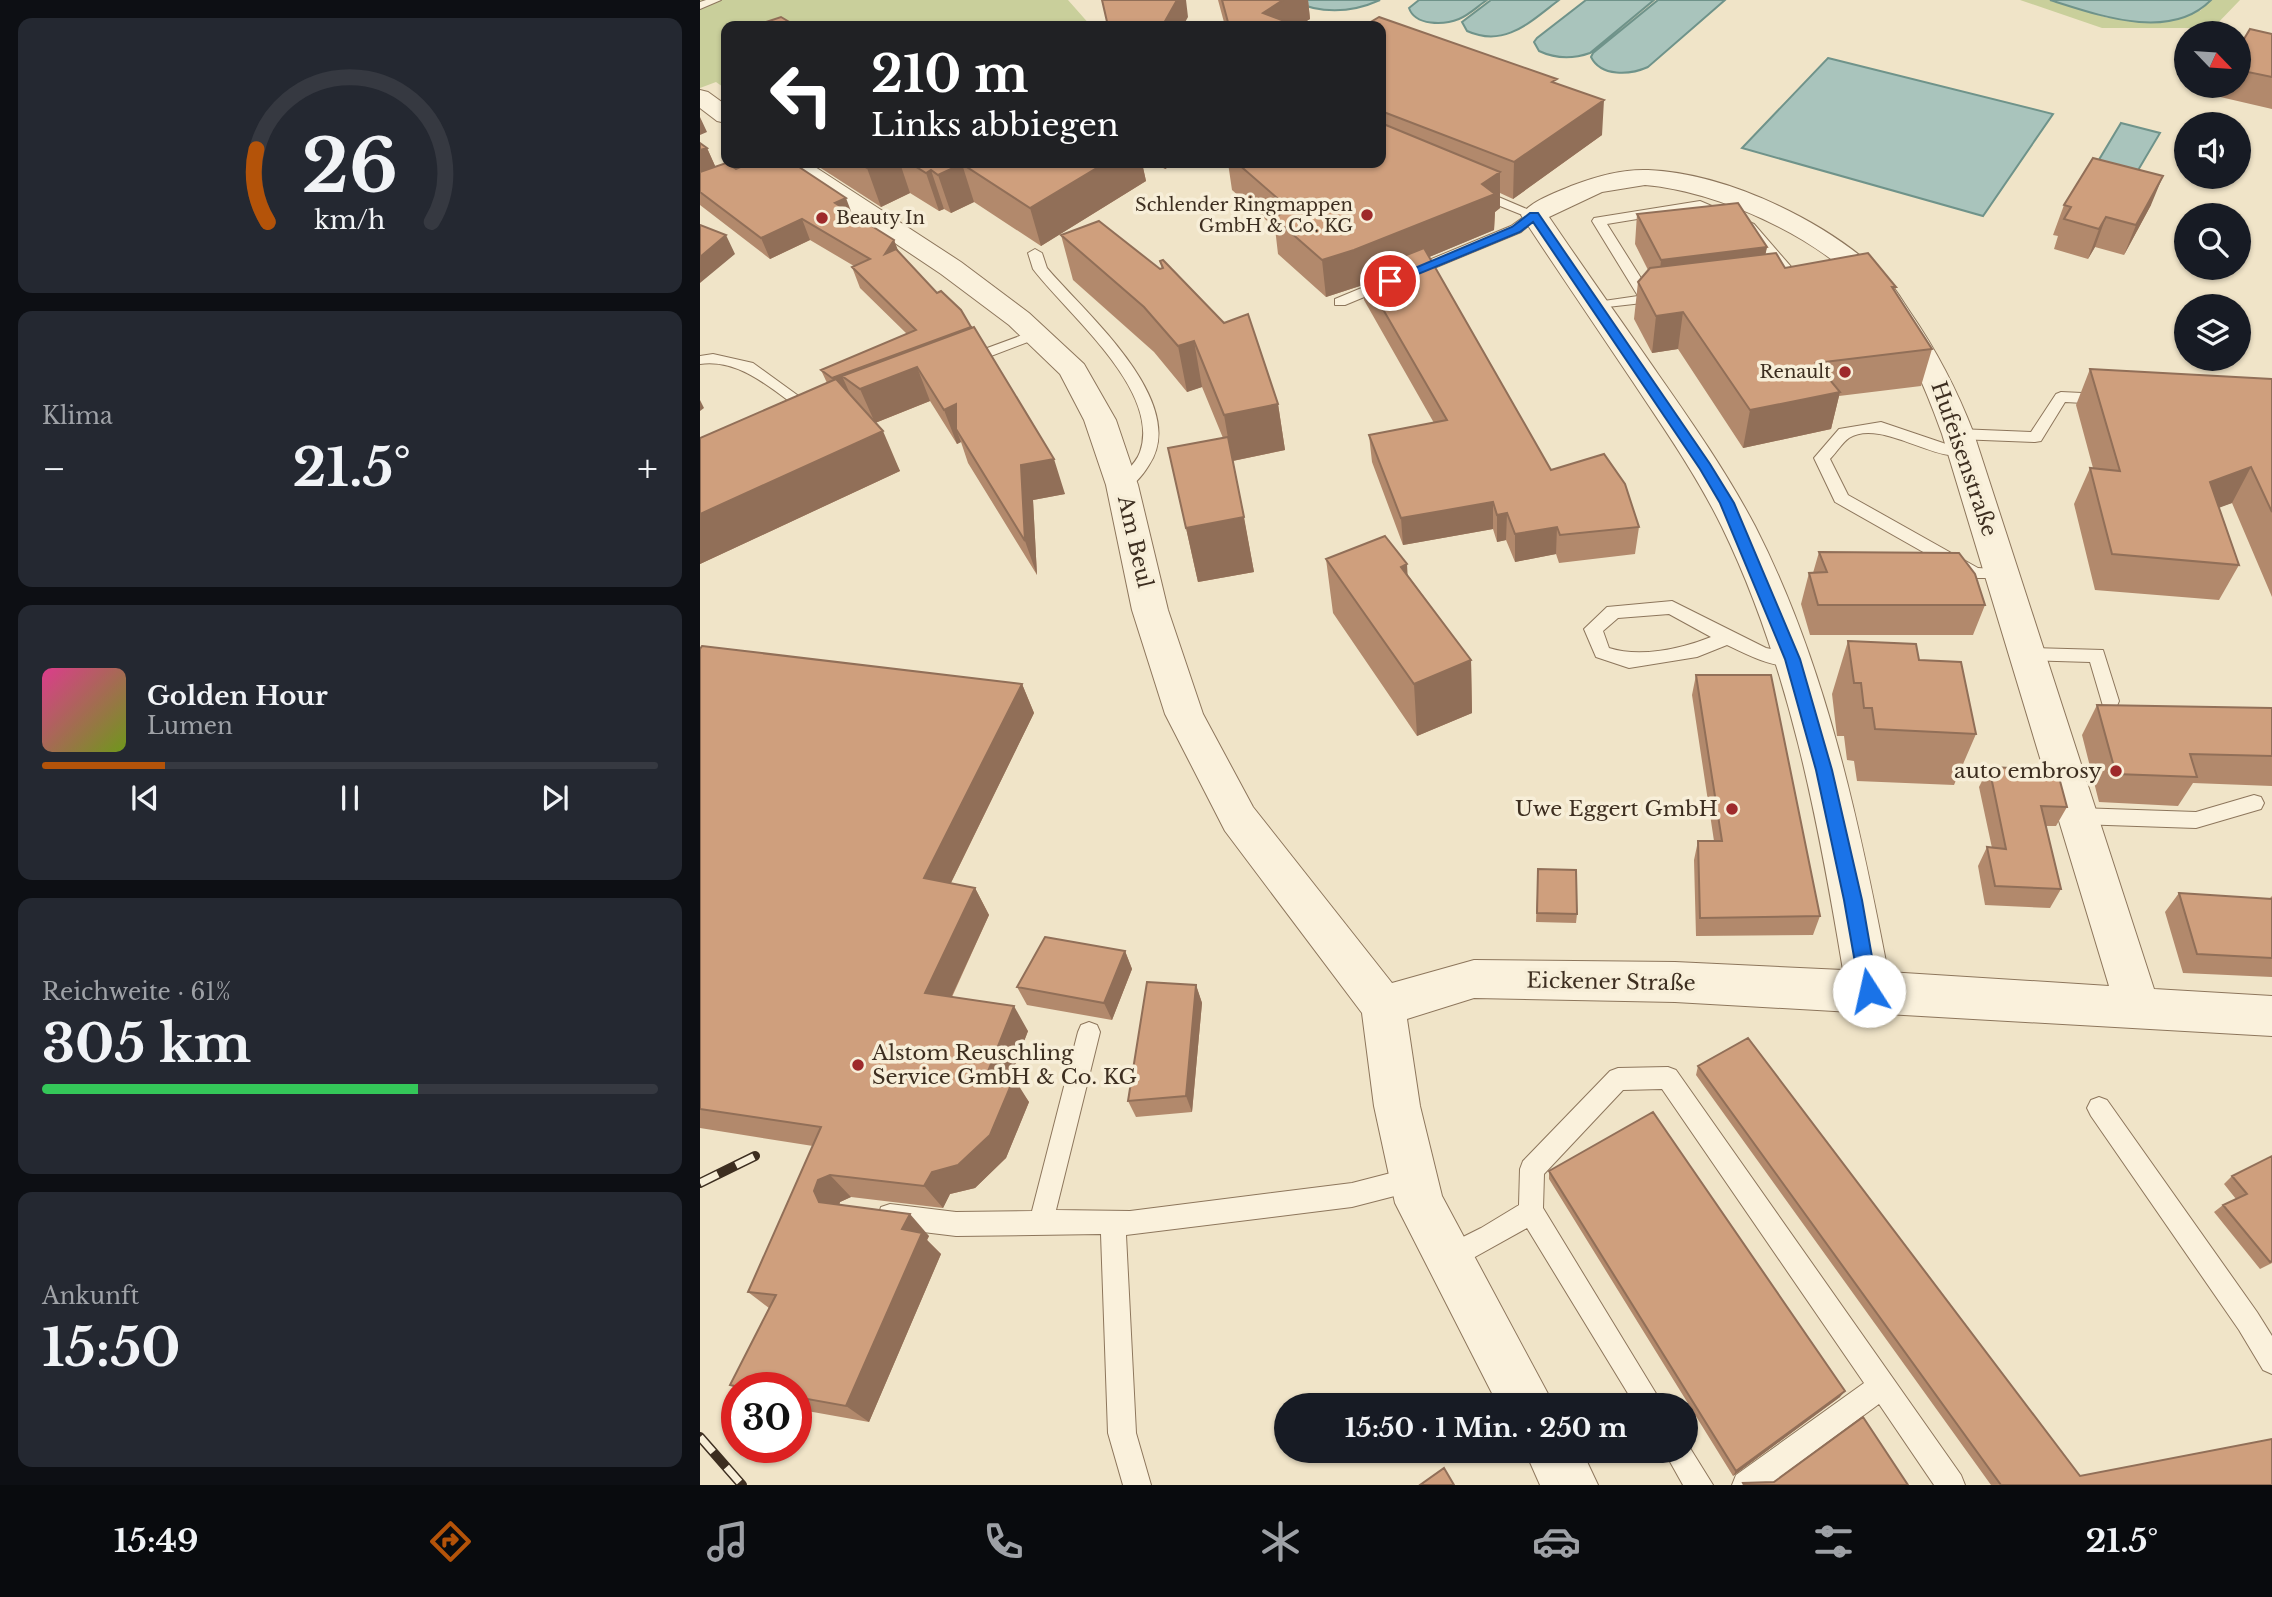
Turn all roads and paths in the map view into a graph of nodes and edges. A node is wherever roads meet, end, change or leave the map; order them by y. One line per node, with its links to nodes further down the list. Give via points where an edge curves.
1 (716, 0): 2 (lane)
2 (700, 6)
3 (700, 97): 4 (street)
4 (721, 112)
5 (800, 168): 14 (street, Am Beul, via 951,268)
6 (1457, 183): 7 (lane)
7 (1534, 215): 12 (lane, via 1516,229); 13 (street); 19 (street, Hufeisenstraße, via 1590,186 1650,177 1713,187 1786,220 1835,251 1879,288 1936,375)
8 (1035, 253): 20 (lane, via 1040,269 1121,360 1140,397 1150,445 1142,464)
9 (1781, 282): 11 (lane, via 1794,280 1749,227 1700,205 1599,221)
10 (1674, 295): 11 (lane)
11 (1647, 299): 13 (lane)
12 (1340, 302)
13 (1595, 306): 24 (street, via 1727,503)
14 (1036, 334): 16 (lane); 20 (street, Am Beul, via 1073,370 1100,420)
15 (700, 360): 18 (lane, via 713,358 748,366)
16 (947, 368)
17 (2114, 400): 19 (lane, via 2061,397 2035,437)
18 (816, 417)
19 (1961, 442): 21 (street, Hufeisenstraße); 21 (lane, via 1945,449 1881,427 1845,433 1822,458 1840,498 1975,573)
20 (1122, 485): 29 (street, Am Beul, via 1150,610 1184,714 1239,819)
21 (2003, 574): 23 (street, Hufeisenstraße)
22 (1727, 638): 22 (lane, via 1672,607 1613,612 1593,629 1602,652 1629,661 1698,650); 24 (lane, via 1775,658)
23 (2028, 654): 25 (lane, via 2097,655); 27 (street, Hufeisenstraße)
24 (1792, 659): 28 (street, via 1824,770)
25 (2110, 701)
26 (2254, 803): 27 (lane, via 2196,820)
27 (2078, 816): 30 (street, Hufeisenstraße)
28 (1869, 991): 29 (street, Eickener Straße, via 1475,979); 30 (street, Eickener Straße)
29 (1383, 1006): 34 (street, via 1397,1106)
30 (2138, 1007): 31 (street, Eickener Straße)
31 (2272, 1016)
32 (1089, 1032): 38 (lane)
33 (2099, 1108): 40 (lane)
34 (1414, 1179): 37 (lane, via 1352,1195); 39 (street, via 1419,1203)
35 (1531, 1211): 39 (lane); 41 (lane, via 1532,1169 1618,1079 1668,1079); 43 (lane)
36 (864, 1213): 38 (lane, via 956,1224)
37 (1113, 1222): 38 (lane); 46 (lane, via 1122,1433)
38 (1041, 1223)
39 (1447, 1259): 42 (street)
40 (2272, 1362)
41 (1882, 1386): 49 (lane); 50 (lane)
42 (1520, 1393)
43 (1643, 1393)
44 (1558, 1463): 47 (street)
45 (1685, 1463): 48 (lane)
46 (1137, 1485)
47 (1570, 1485)
48 (1699, 1485)
49 (1746, 1485)
50 (1951, 1485)

